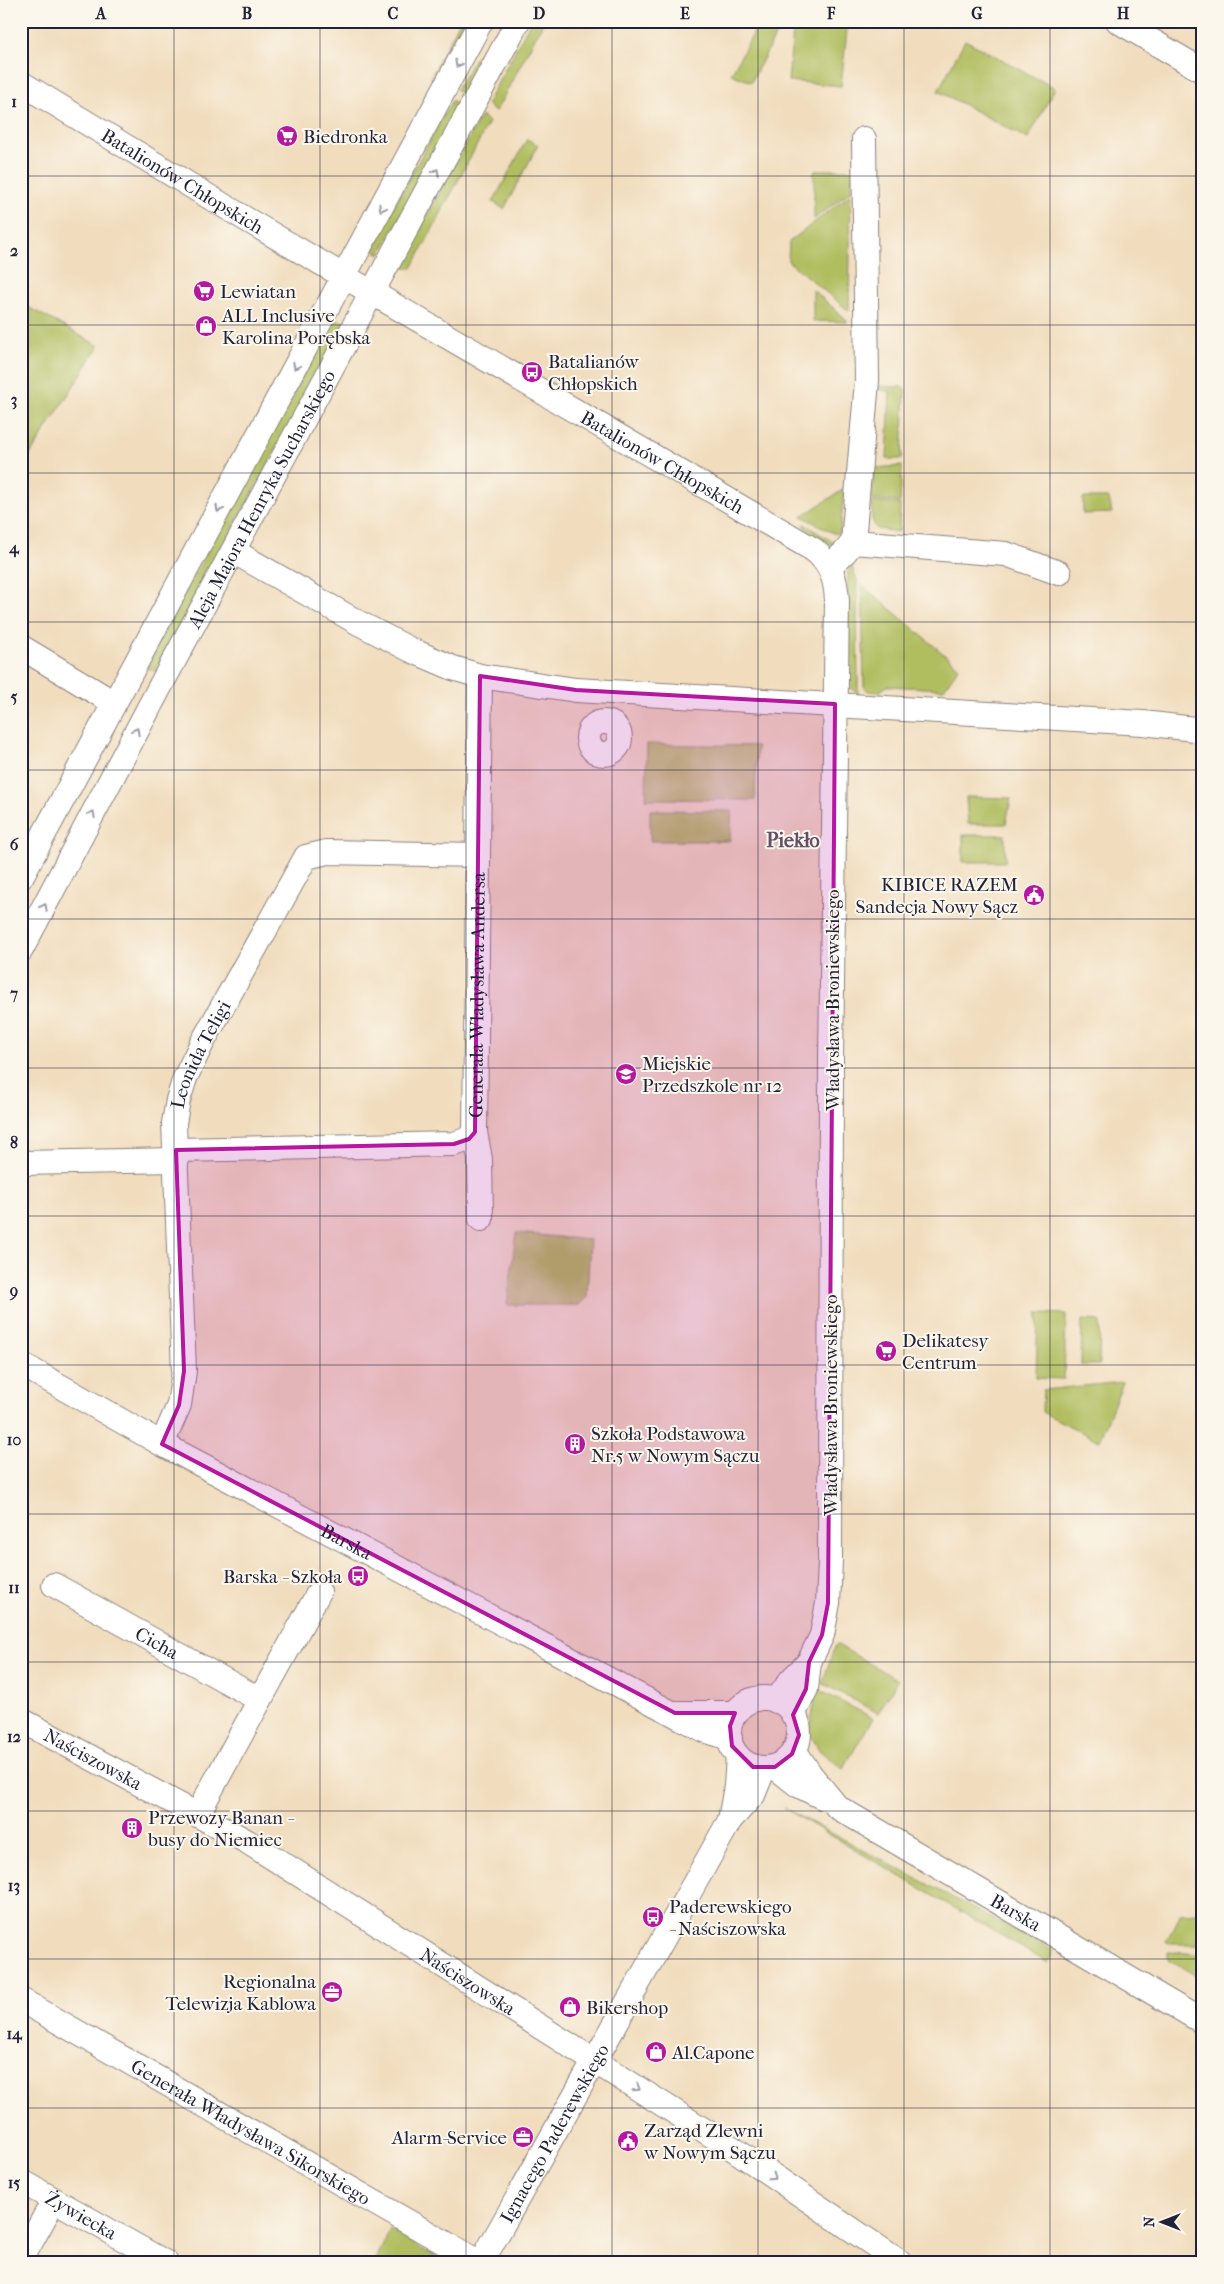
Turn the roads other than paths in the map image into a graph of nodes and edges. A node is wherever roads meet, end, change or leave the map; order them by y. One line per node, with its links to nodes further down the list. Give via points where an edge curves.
1 (481, 21): 7 (street, Aleja Majora Henryka Sucharskiego, one-way to 7)
2 (518, 21): 8 (street, Aleja Majora Henryka Sucharskiego, one-way to 2)
3 (1118, 21): 4 (street)
4 (1203, 71)
5 (21, 83): 7 (street, Batalionów Chłopskich)
6 (864, 139): 9 (street, via 867,374)
7 (345, 276): 8 (street, Batalionów Chłopskich); 17 (street, Aleja Majora Henryka Sucharskiego, one-way to 17)
8 (372, 292): 10 (street, Aleja Majora Henryka Sucharskiego); 11 (street, Batalionów Chłopskich, via 814,550)
9 (853, 542): 11 (street); 12 (street, via 1006,554)
10 (234, 551): 14 (street, via 411,650); 15 (street, Aleja Majora Henryka Sucharskiego)
11 (830, 566): 18 (street, via 836,594)
12 (1059, 573)
13 (21, 647): 17 (street)
14 (480, 676): 16 (street); 22 (street, Generała Władysława Andersa)
15 (162, 682): 17 (street); 21 (street, Aleja Majora Henryka Sucharskiego, one-way to 15)
16 (599, 691): 18 (street); 19 (street)
17 (114, 703): 21 (street); 23 (street, Aleja Majora Henryka Sucharskiego)
18 (834, 704): 20 (street, via 1143,723); 34 (street, Władysława Broniewskiego, via 828,1603 822,1635 809,1662 806,1689)
19 (598, 724)
20 (1203, 730)
21 (113, 774): 24 (street, Aleja Majora Henryka Sucharskiego, one-way to 21)
22 (478, 855): 25 (street, Generała Władysława Andersa); 26 (street, Leonida Teligi, via 327,852 306,857 185,1078 174,1123)
23 (21, 877)
24 (21, 950)
25 (475, 1132): 26 (street, Generała Władysława Andersa, via 469,1139 454,1144); 28 (street, via 480,1159)
26 (177, 1155): 27 (street, Generała Władysława Andersa); 30 (street, Leonida Teligi, via 184,1371 178,1405)
27 (21, 1163)
28 (481, 1219)
29 (21, 1364): 30 (street, Barska)
30 (162, 1444): 35 (street, Barska)
31 (54, 1585): 33 (street, Cicha)
32 (319, 1592): 33 (street)
33 (260, 1700): 42 (street)
34 (785, 1708): 36 (street, via 765,1698 753,1700); 39 (street, via 799,1735)
35 (675, 1713): 36 (street, Barska); 38 (street, Barska)
36 (736, 1713): 38 (street, via 730,1726)
37 (21, 1720): 42 (street, Naściszowska)
38 (734, 1747): 40 (street, via 753,1766); 43 (street, Ignacego Paderewskiego, via 736,1786)
39 (794, 1750): 40 (street, via 785,1762); 41 (street, Barska)
40 (770, 1767): 41 (street, Barska); 43 (street, Ignacego Paderewskiego, via 753,1795)
41 (830, 1801): 45 (street, Barska)
42 (197, 1814): 46 (street, Naściszowska, via 248,1842)
43 (730, 1820): 46 (street, Ignacego Paderewskiego)
44 (21, 2000): 51 (street, Generała Władysława Sikorskiego)
45 (1203, 2022)
46 (596, 2062): 51 (street, Ignacego Paderewskiego); 52 (street, Naściszowska, one-way to 52, via 732,2148)
47 (21, 2181): 48 (street, Żywiecka)
48 (54, 2200): 49 (street); 50 (street, Żywiecka)
49 (21, 2260)
50 (166, 2263)
51 (481, 2263)
52 (901, 2263)

